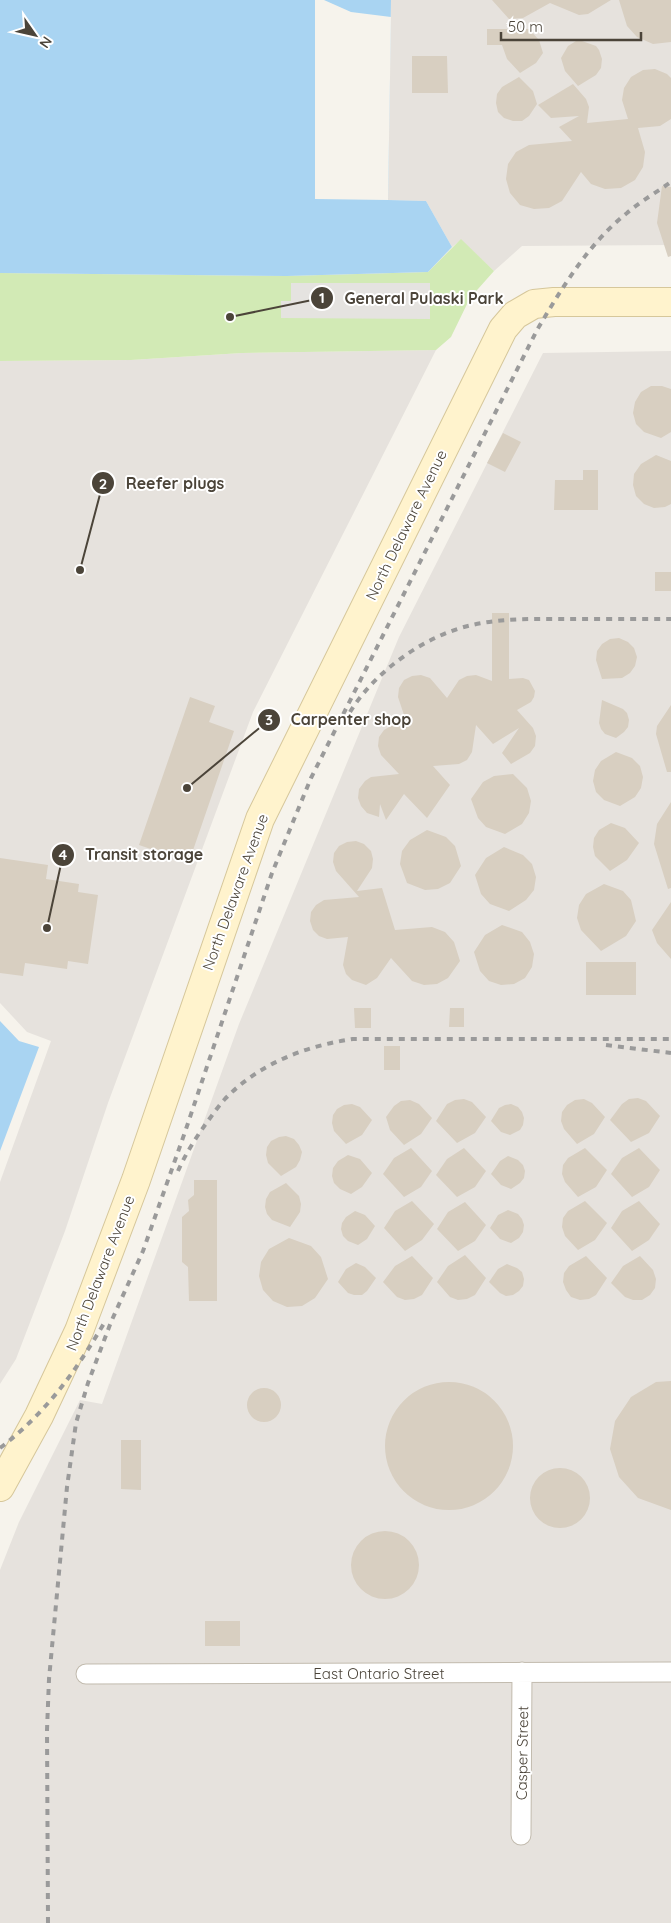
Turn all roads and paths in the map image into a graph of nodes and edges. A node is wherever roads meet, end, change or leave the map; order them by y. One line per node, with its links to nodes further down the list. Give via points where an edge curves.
1 (671, 302): 2 (street, North Delaware Avenue, via 534,304 515,315 503,329 260,819 136,1180 79,1330 39,1416)
2 (0, 1487)
3 (522, 1672): 4 (street, East Ontario Street); 5 (street, East Ontario Street); 6 (street, Casper Street)
4 (671, 1672)
5 (86, 1674)
6 (521, 1835)

